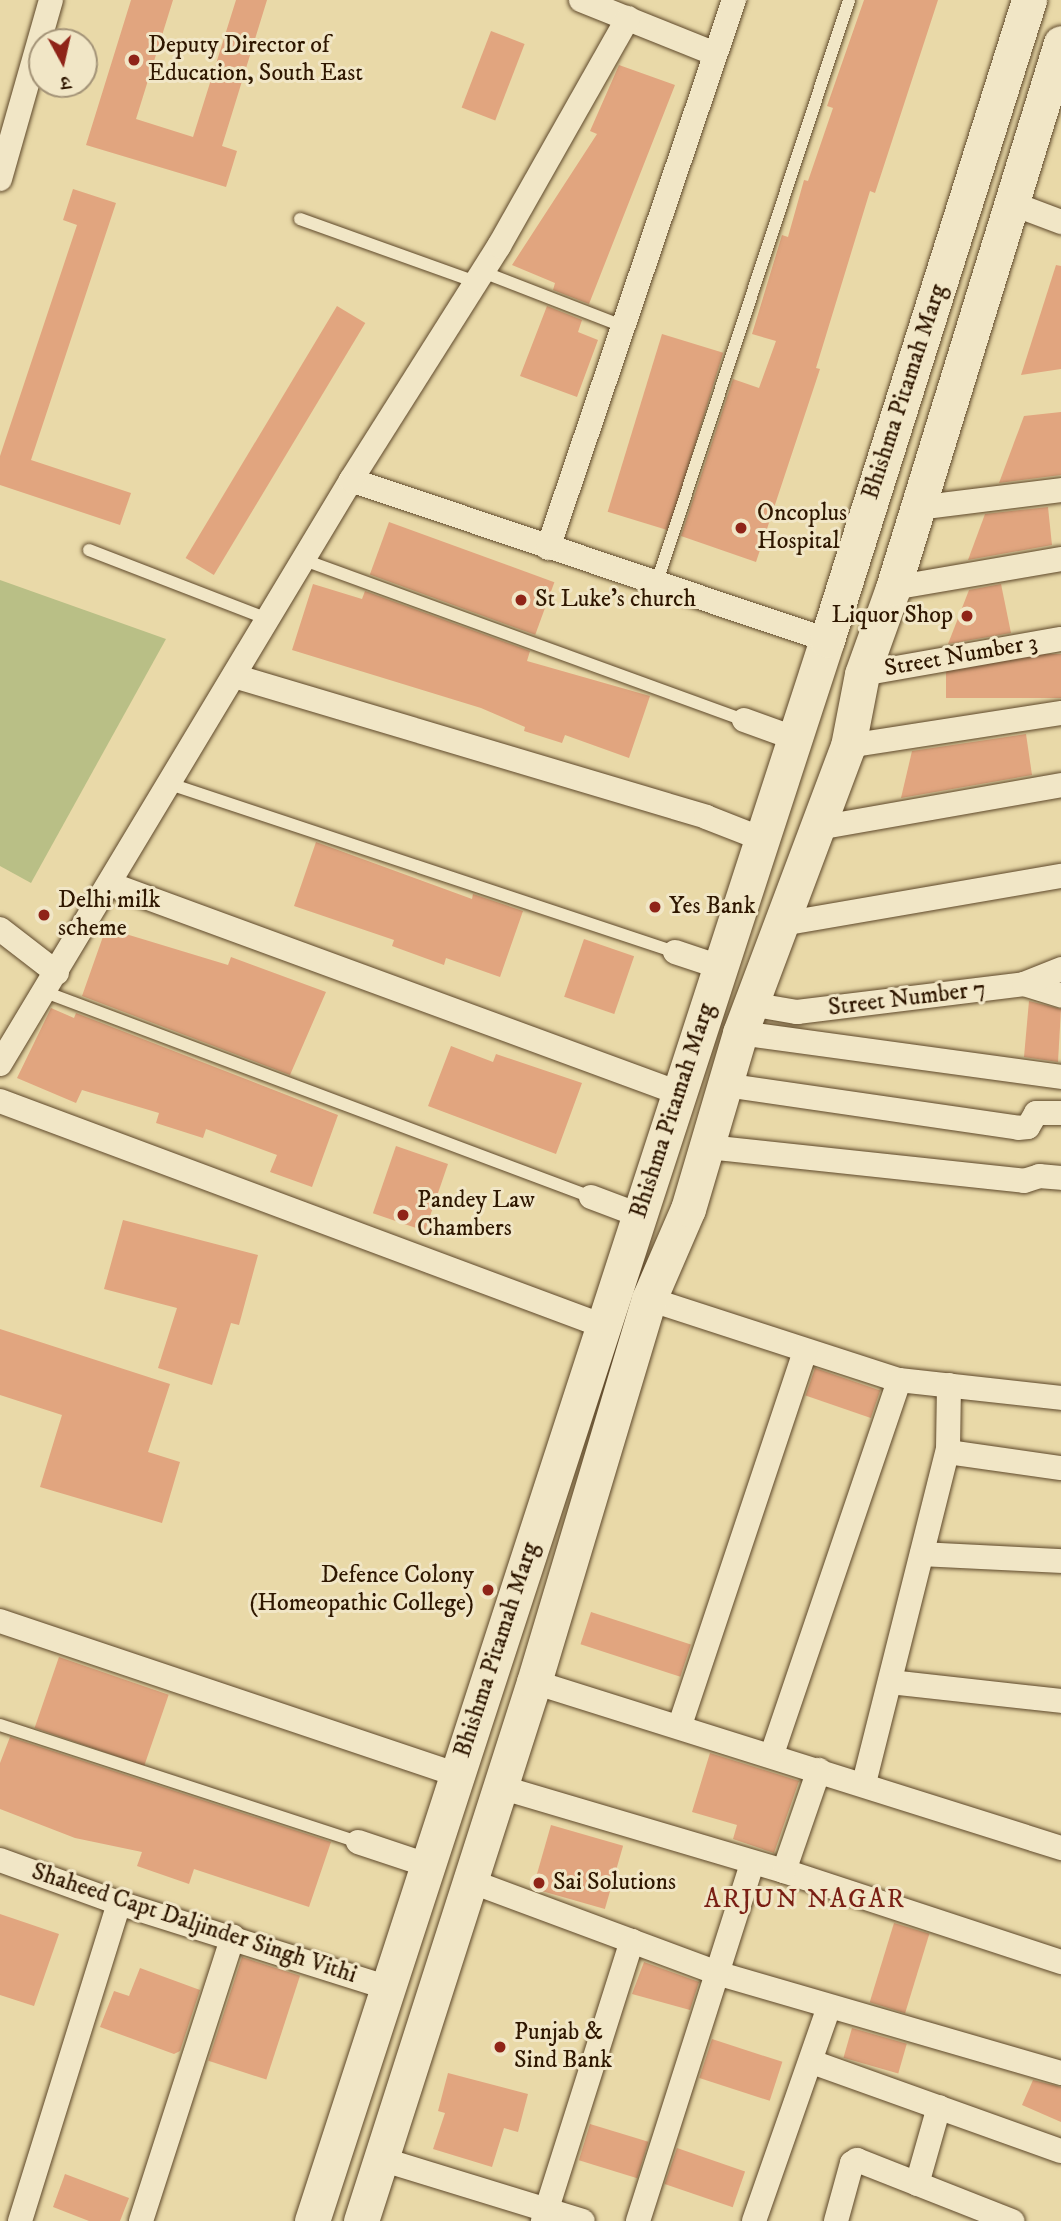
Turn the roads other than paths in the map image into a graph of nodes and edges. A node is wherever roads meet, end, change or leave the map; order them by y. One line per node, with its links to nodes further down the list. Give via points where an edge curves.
1 (51, 0): 9 (street)
2 (581, 0): 6 (street)
3 (734, 0): 8 (street)
4 (849, 0): 22 (lane)
5 (1029, 0): 26 (main road, Bhishma Pitamah Marg)
6 (628, 18): 8 (street); 13 (street)
7 (1061, 43): 10 (main road, Bhishma Pitamah Marg)
8 (715, 54): 14 (street)
9 (0, 179)
10 (1009, 202): 12 (street); 17 (main road, Bhishma Pitamah Marg)
11 (300, 219): 13 (lane)
12 (1061, 222)
13 (479, 277): 14 (lane); 15 (street)
14 (626, 327): 18 (street)
15 (351, 480): 18 (street); 20 (street)
16 (1061, 489): 17 (street)
17 (917, 508): 23 (main road, Bhishma Pitamah Marg)
18 (548, 548): 22 (street)
19 (89, 550): 24 (lane)
20 (304, 559): 24 (street); 30 (lane)
21 (1061, 559): 23 (street)
22 (657, 582): 26 (street)
23 (893, 587): 27 (main road, Bhishma Pitamah Marg)
24 (268, 619): 28 (street)
25 (1061, 639): 27 (street, Street Number 3)
26 (827, 640): 31 (main road, Bhishma Pitamah Marg)
27 (862, 674): 32 (main road, Bhishma Pitamah Marg)
28 (234, 676): 33 (street); 36 (street, via 706,817)
29 (1061, 713): 32 (street)
30 (744, 720): 31 (street)
31 (794, 738): 36 (main road, Bhishma Pitamah Marg)
32 (848, 746): 35 (main road, Bhishma Pitamah Marg)
33 (170, 784): 38 (street); 41 (lane)
34 (1061, 785): 35 (street)
35 (818, 828): 39 (main road, Bhishma Pitamah Marg)
36 (762, 839): 42 (main road, Bhishma Pitamah Marg)
37 (1061, 876): 39 (street)
38 (110, 884): 44 (street); 51 (street)
39 (782, 924): 47 (main road, Bhishma Pitamah Marg)
40 (0, 929): 44 (street)
41 (674, 952): 42 (street)
42 (720, 967): 51 (main road, Bhishma Pitamah Marg)
43 (1061, 969): 45 (street, Street Number 7)
44 (51, 983): 48 (street); 56 (lane)
45 (1024, 984): 46 (street); 47 (street, Street Number 7)
46 (1061, 995)
47 (745, 1018): 49 (street); 50 (main road, Bhishma Pitamah Marg)
48 (1, 1060)
49 (1061, 1077)
50 (725, 1085): 53 (street, via 1017,1128 1028,1127 1036,1113); 54 (main road, Bhishma Pitamah Marg)
51 (679, 1093): 57 (main road, Bhishma Pitamah Marg)
52 (0, 1101): 59 (street)
53 (1061, 1113)
54 (708, 1147): 55 (street, via 1024,1181 1039,1175); 58 (main road, Bhishma Pitamah Marg, via 688,1209)
55 (1061, 1178)
56 (591, 1197): 57 (street)
57 (639, 1215): 59 (main road, Bhishma Pitamah Marg)
58 (649, 1299): 60 (street); 69 (main road, Bhishma Pitamah Marg)
59 (603, 1326): 76 (main road, Bhishma Pitamah Marg)
60 (805, 1351): 61 (street); 72 (street)
61 (899, 1380): 62 (street); 74 (street)
62 (949, 1385): 63 (street); 64 (street)
63 (1061, 1398)
64 (948, 1452): 65 (street); 66 (street)
65 (1061, 1468)
66 (922, 1554): 67 (street); 70 (street)
67 (1061, 1561)
68 (0, 1621): 76 (street)
69 (534, 1682): 72 (street); 78 (main road, Bhishma Pitamah Marg)
70 (890, 1682): 71 (street); 77 (street)
71 (1061, 1701)
72 (680, 1725): 74 (street)
73 (0, 1726): 79 (lane)
74 (772, 1754): 75 (street)
75 (819, 1770): 77 (street); 84 (street)
76 (457, 1775): 82 (main road, Bhishma Pitamah Marg)
77 (864, 1783): 80 (street)
78 (500, 1787): 81 (street); 85 (main road, Bhishma Pitamah Marg)
79 (358, 1842): 82 (street)
80 (1061, 1847)
81 (752, 1864): 84 (street); 90 (street)
82 (428, 1865): 91 (main road, Bhishma Pitamah Marg)
83 (2, 1866): 86 (street, Shaheed Capt Daljinder Singh Vithi)
84 (784, 1871): 89 (street)
85 (470, 1881): 88 (street); 97 (main road, Bhishma Pitamah Marg)
86 (120, 1903): 87 (street, Shaheed Capt Daljinder Singh Vithi); 100 (street)
87 (233, 1937): 91 (street, Shaheed Capt Daljinder Singh Vithi); 101 (street)
88 (632, 1941): 90 (street); 99 (street)
89 (1061, 1962)
90 (720, 1974): 92 (street); 105 (street)
91 (388, 1988): 102 (main road, Bhishma Pitamah Marg)
92 (829, 2007): 93 (street); 94 (street)
93 (811, 2062): 95 (street); 106 (street)
94 (1061, 2073)
95 (939, 2107): 96 (street); 98 (street)
96 (1061, 2151)
97 (381, 2159): 99 (street); 103 (main road, Bhishma Pitamah Marg)
98 (916, 2183): 107 (street, via 854,2161); 108 (street)
99 (545, 2215): 104 (street)
100 (20, 2221)
101 (141, 2221)
102 (312, 2221)
103 (361, 2221)
104 (583, 2221)
105 (638, 2221)
106 (754, 2221)
107 (836, 2221)
108 (1012, 2221)

